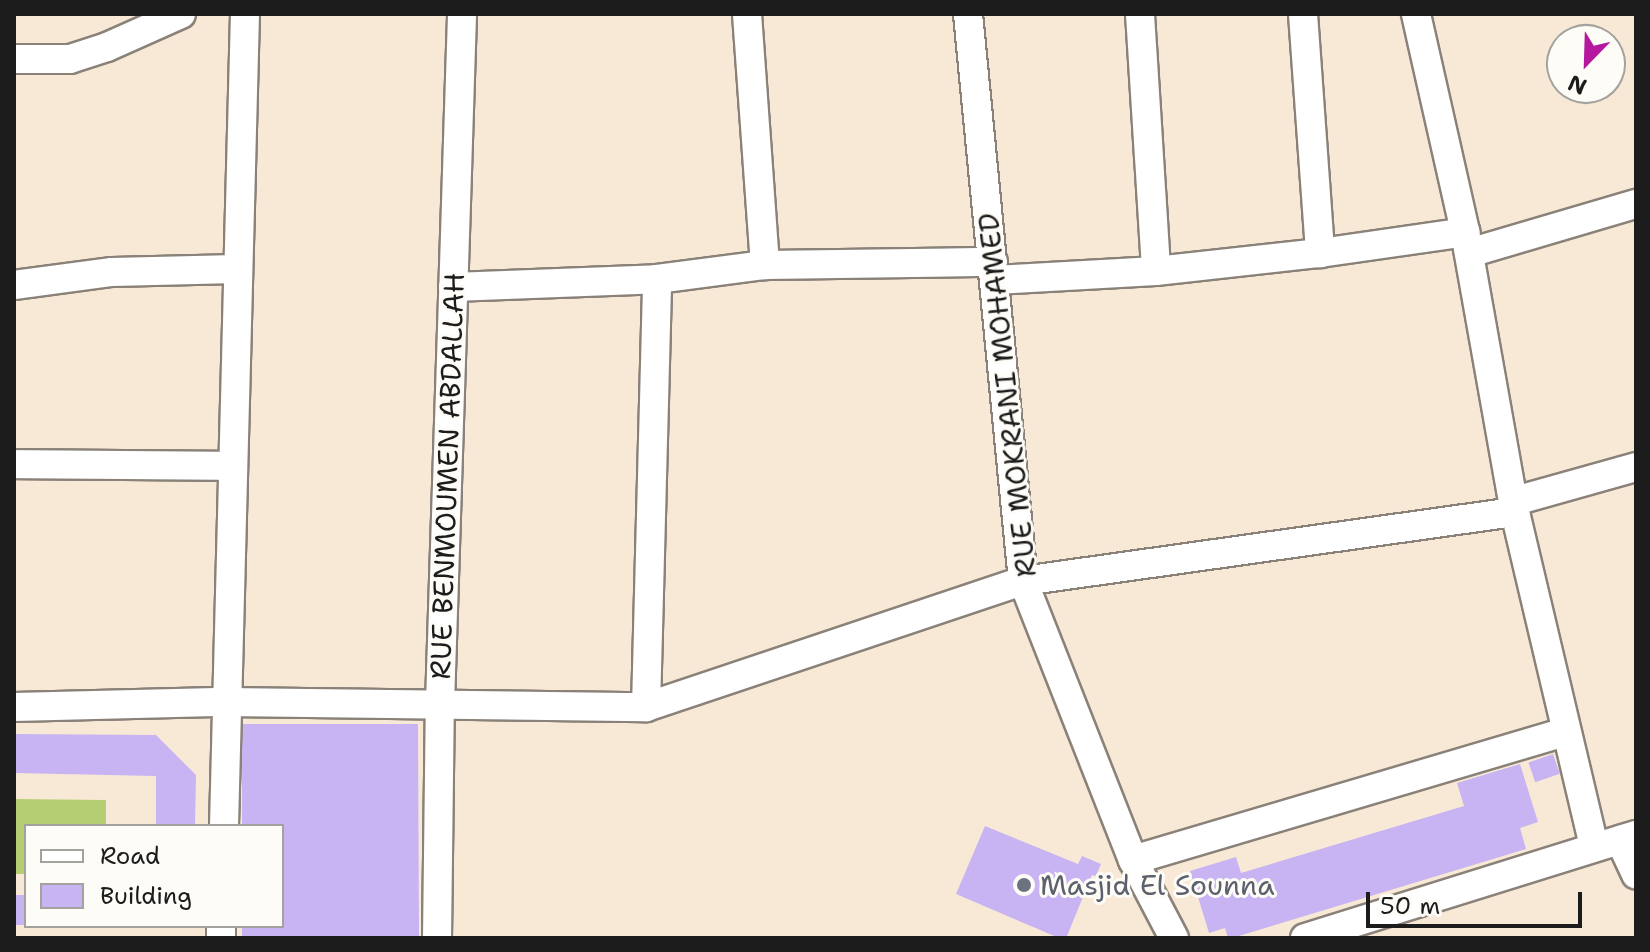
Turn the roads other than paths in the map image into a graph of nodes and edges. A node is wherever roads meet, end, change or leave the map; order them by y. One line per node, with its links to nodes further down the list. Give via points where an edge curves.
1 (181, 14): 9 (street, via 70,59)
2 (245, 14): 14 (street)
3 (462, 14): 19 (street, RUE BENMOUMEN ABDALLAH)
4 (747, 14): 13 (street)
5 (968, 14): 15 (street, RUE MOKRANI MOHAMED)
6 (1140, 14): 16 (street)
7 (1303, 14): 12 (street)
8 (1416, 14): 11 (street)
9 (14, 59)
10 (1636, 204): 11 (street)
11 (1467, 242): 12 (street); 23 (street)
12 (1320, 253): 16 (street)
13 (765, 265): 15 (street); 17 (street)
14 (237, 269): 18 (street, via 112,272); 21 (street)
15 (994, 271): 16 (street); 24 (street, RUE MOKRANI MOHAMED)
16 (1156, 271)
17 (657, 279): 19 (street); 28 (street)
18 (14, 285)
19 (453, 287): 26 (street, RUE BENMOUMEN ABDALLAH)
20 (14, 464): 21 (street)
21 (233, 466): 25 (street)
22 (1636, 467): 23 (street)
23 (1515, 506): 24 (street); 29 (street)
24 (1023, 581): 28 (street); 32 (street, RUE MOKRANI MOHAMED)
25 (226, 702): 26 (street); 27 (street); 30 (street)
26 (440, 704): 28 (street); 34 (street, RUE BENMOUMEN ABDALLAH)
27 (14, 707)
28 (646, 707)
29 (1564, 732): 31 (street); 32 (street)
30 (224, 824)
31 (1617, 841): 33 (street); 36 (street)
32 (1133, 860): 35 (street, RUE MOKRANI MOHAMED)
33 (1636, 874)
34 (437, 938)
35 (1174, 938)
36 (1305, 938)

